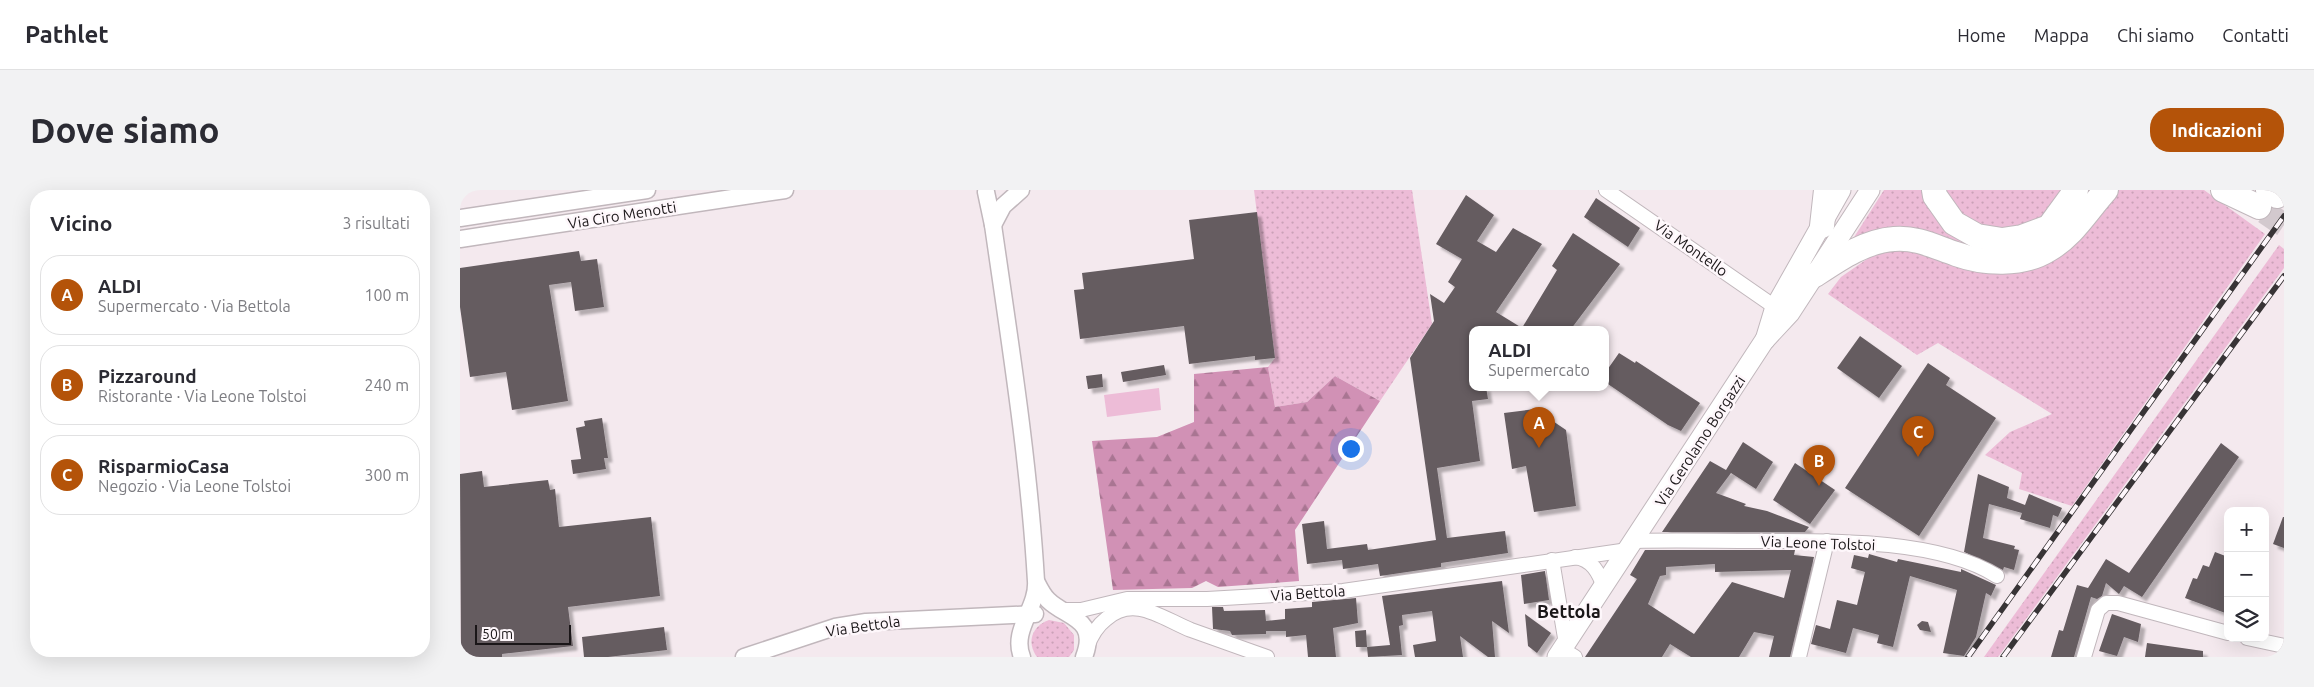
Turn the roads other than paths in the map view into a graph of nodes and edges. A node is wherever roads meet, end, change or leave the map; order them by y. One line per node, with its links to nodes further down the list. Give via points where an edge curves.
1 (646, 190): 15 (street, Via Ciro Menotti)
2 (784, 190): 18 (street, Via Ciro Menotti)
3 (1606, 190): 20 (street, Via Montello)
4 (1826, 190): 17 (highway)
5 (1841, 190): 17 (main road, Via Gerolamo Borgazzi)
6 (1870, 190): 19 (main road, Via Gerolamo Borgazzi)
7 (1934, 190): 8 (highway, via 1954,223 1977,236 2002,240 2049,227)
8 (2076, 190)
9 (2106, 190): 19 (highway, via 2067,237 2030,259 1979,260 1923,242 1895,238 1855,250)
10 (2223, 190): 14 (highway)
11 (2236, 190): 14 (highway)
12 (984, 191): 13 (street, via 1006,197); 16 (street)
13 (1018, 192): 16 (street, via 1003,206)
14 (2267, 201)
15 (460, 218)
16 (993, 225): 27 (street, via 1022,434)
17 (1822, 226): 20 (main road, Via Gerolamo Borgazzi)
18 (460, 239)
19 (1815, 275): 21 (main road, Via Gerolamo Borgazzi, via 1784,321)
20 (1776, 306): 21 (main road, Via Gerolamo Borgazzi)
21 (1764, 341): 23 (main road, Via Gerolamo Borgazzi)
22 (1827, 541): 23 (street, Via Leone Tolstoi); 26 (street, Via Leone Tolstoi, via 1898,546 1953,557 1985,568); 41 (street)
23 (1631, 546): 24 (street, Via Bettola); 28 (main road, Via Gerolamo Borgazzi)
24 (1575, 557): 25 (street, Via Bettola); 28 (street, via 1590,563)
25 (1552, 560): 29 (street, Via Bettola, via 1343,591 1207,599 1128,599 1081,610); 37 (street)
26 (1997, 576)
27 (1036, 583): 29 (street, via 1047,599); 31 (street)
28 (1604, 587): 37 (main road, Via Gerolamo Borgazzi)
29 (1063, 610): 31 (street, Via Bettola, via 1047,609); 36 (street, via 1082,624 1087,638)
30 (986, 615): 31 (street, Via Bettola); 33 (street, Via Bettola, via 1002,619 1012,626); 38 (street, Via Bettola, via 866,622 835,627)
31 (1029, 618): 33 (street)
32 (2224, 632): 42 (street, via 2118,602 2106,603 2098,610)
33 (1019, 640): 39 (street)
34 (2266, 642): 35 (street)
35 (2284, 646)
36 (1086, 652): 40 (street, via 1094,633 1106,619 1118,611 1136,608)
37 (1565, 652)
38 (744, 657)
39 (1022, 657)
40 (1267, 657)
41 (1799, 657)
42 (2084, 657)

